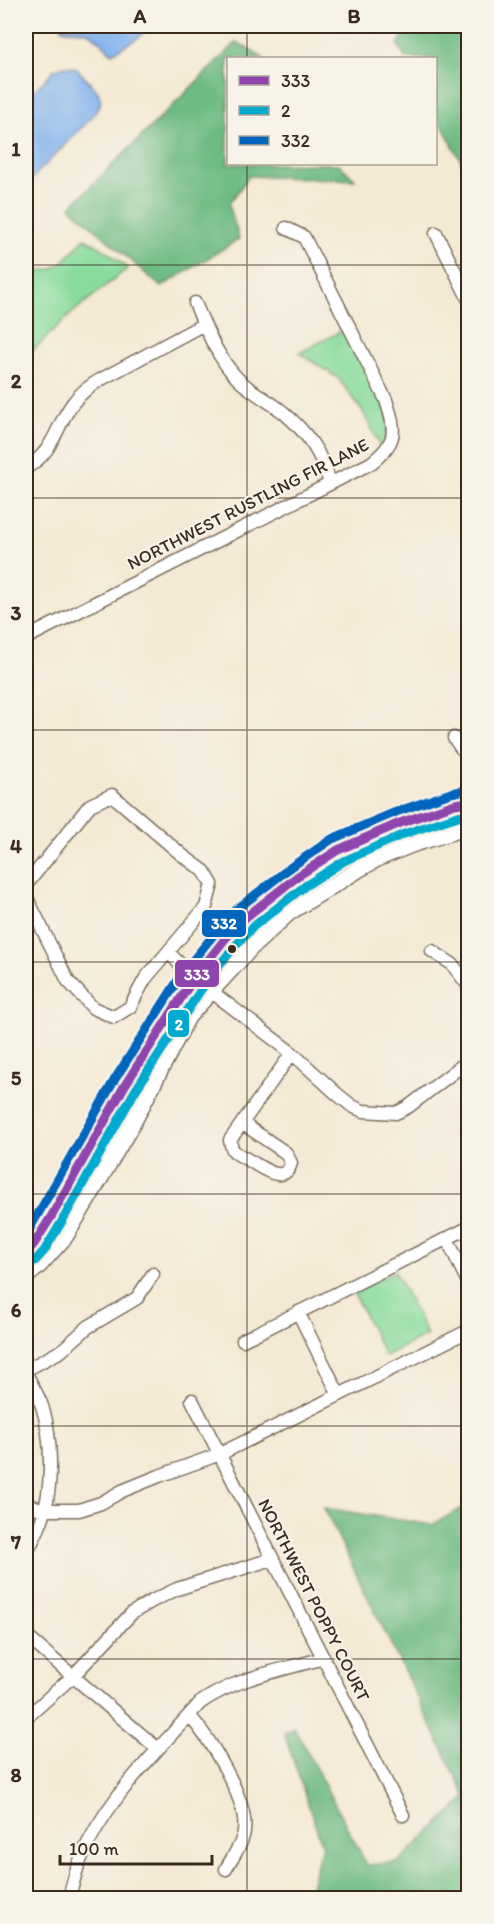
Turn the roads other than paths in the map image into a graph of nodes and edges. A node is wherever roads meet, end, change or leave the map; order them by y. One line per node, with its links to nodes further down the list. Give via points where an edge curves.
1 (286, 228): 7 (street, NORTHWEST RUSTLING FIR LANE, via 304,237 392,419 392,439 383,454 371,464)
2 (436, 234): 3 (street)
3 (468, 298)
4 (195, 303): 5 (street)
5 (204, 324): 6 (street, via 83,391 64,416 48,449); 7 (street, via 237,378 299,427 323,460)
6 (26, 468)
7 (330, 483): 8 (street, NORTHWEST RUSTLING FIR LANE)
8 (26, 638)
9 (454, 738): 10 (street)
10 (468, 753)
11 (468, 802): 17 (main road, via 400,823 339,850 298,876 246,917)
12 (468, 827): 19 (main road, via 379,858 321,892 279,921)
13 (26, 885): 16 (street, via 90,805 112,795 204,871 212,884 206,907)
14 (26, 896): 16 (street, via 68,981 93,1008 114,1017 130,1007 145,979)
15 (432, 951): 18 (street, via 452,964)
16 (168, 952): 17 (street)
17 (194, 978): 19 (main road, via 196,992); 25 (main road, via 125,1085 51,1217)
18 (468, 986)
19 (212, 992): 20 (street); 27 (main road, via 188,1017 133,1123 65,1237)
20 (292, 1053): 21 (street, via 352,1106 363,1112 383,1113 396,1113 408,1107); 22 (street)
21 (468, 1060)
22 (242, 1123): 22 (street, via 230,1140 236,1153 273,1174 286,1172 291,1163 286,1153)
23 (468, 1228): 24 (street)
24 (447, 1239): 28 (street); 29 (street)
25 (26, 1253)
26 (153, 1274): 32 (street, via 137,1298)
27 (26, 1277)
28 (468, 1282)
29 (298, 1312): 31 (street); 33 (street)
30 (468, 1331): 33 (street)
31 (243, 1340)
32 (26, 1371): 37 (street, via 42,1406 49,1436)
33 (339, 1395): 35 (street)
34 (192, 1400): 35 (street, NORTHWEST POPPY COURT)
35 (220, 1454): 37 (street, via 79,1510); 39 (street, NORTHWEST POPPY COURT)
36 (26, 1504): 37 (street)
37 (44, 1510): 38 (street)
38 (26, 1554)
39 (272, 1559): 41 (street, NORTHWEST POPPY COURT); 42 (street, via 177,1589 152,1601 123,1622)
40 (26, 1636): 42 (street)
41 (324, 1658): 43 (street, via 224,1689 200,1703); 46 (street, NORTHWEST POPPY COURT)
42 (73, 1676): 44 (street); 45 (street)
43 (189, 1715): 45 (street); 47 (street, via 205,1734 245,1816 244,1833)
44 (26, 1718)
45 (158, 1749): 48 (street, via 95,1831 79,1863)
46 (403, 1815)
47 (226, 1869)
48 (69, 1899)

